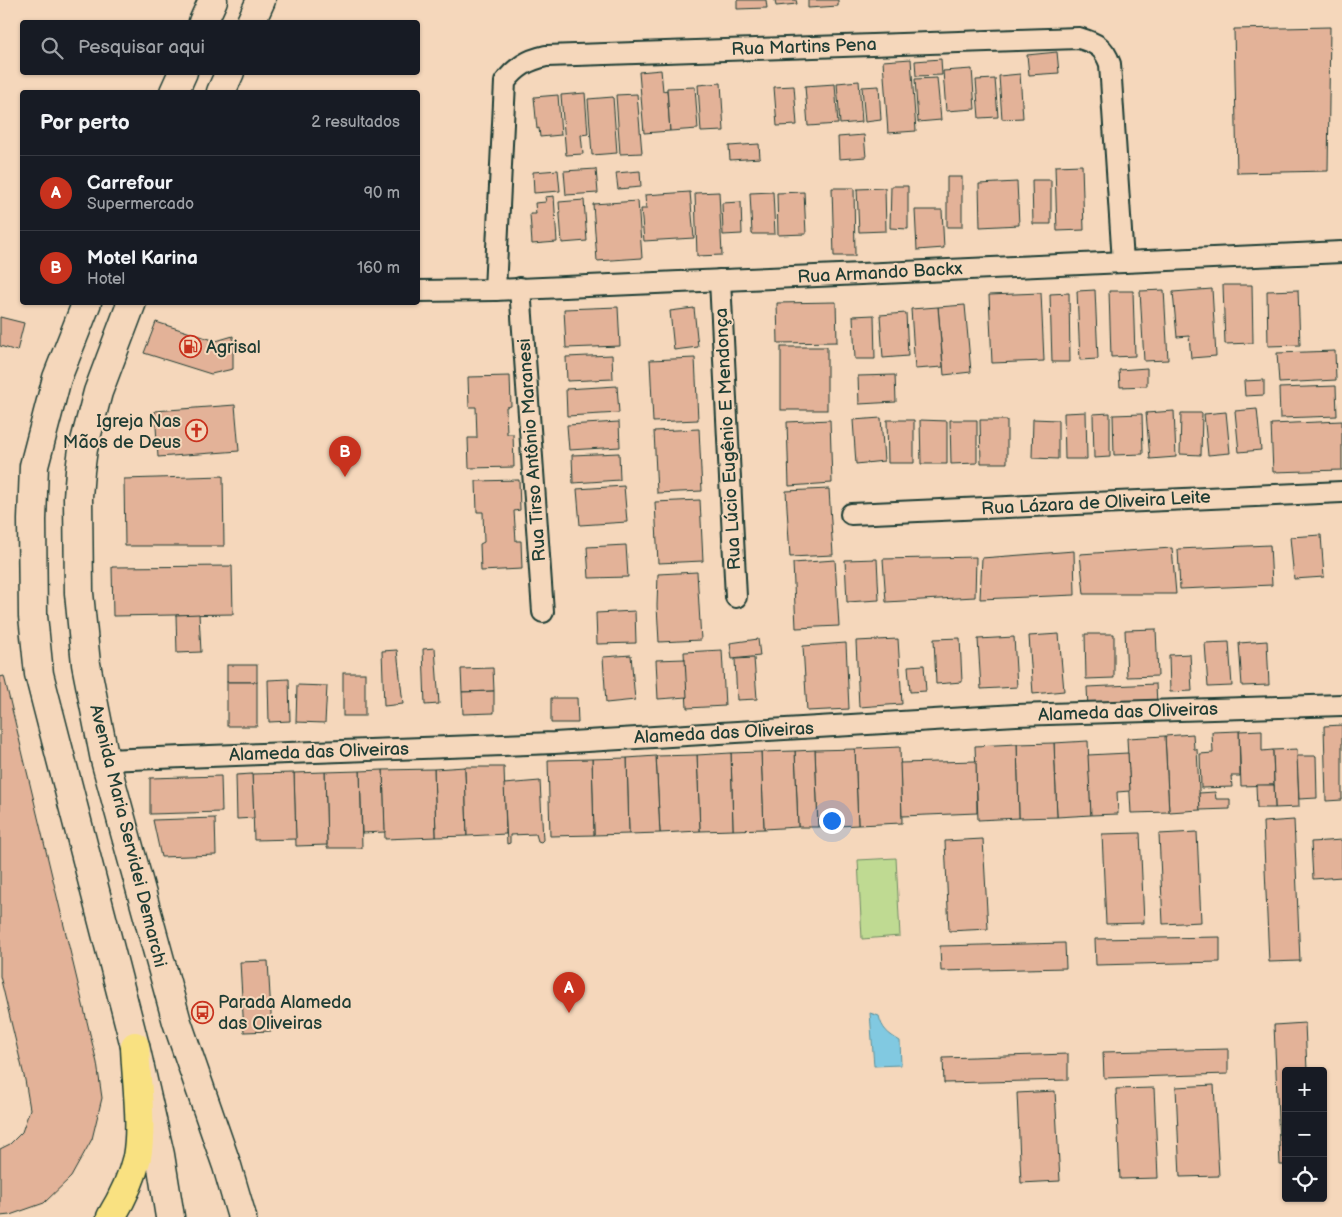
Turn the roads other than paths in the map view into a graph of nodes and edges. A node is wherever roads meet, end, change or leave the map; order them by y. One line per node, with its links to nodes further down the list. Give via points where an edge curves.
1 (213, 0): 3 (main road)
2 (261, 0): 4 (main road)
3 (205, 20)
4 (252, 20)
5 (181, 75): 7 (main road)
6 (229, 75): 8 (main road)
7 (175, 90)
8 (222, 90)
9 (1342, 252): 10 (street, Rua Armando Backx)
10 (1123, 262): 11 (street, Rua Armando Backx); 13 (street, Rua Martins Pena, via 1110,64 1106,54 1087,40 546,56 523,64 512,72 506,82)
11 (720, 280): 12 (street, Rua Armando Backx); 19 (street, Rua Lúcio Eugênio E Mendonça)
12 (520, 288): 13 (street, Rua Armando Backx); 20 (street, Rua Tirso Antônio Maranesi)
13 (495, 290): 14 (street, Rua Armando Backx)
14 (420, 291)
15 (87, 305): 23 (main road, via 57,378 34,466 33,616 39,674)
16 (131, 305): 22 (main road, Avenida Maria Servidei Demarchi, via 98,392 83,449 78,497 79,593 86,664)
17 (1342, 492): 18 (street, Rua Lázara de Oliveira Leite)
18 (851, 514)
19 (736, 597)
20 (543, 612)
21 (1342, 705): 22 (street, Alameda das Oliveiras, via 1016,715 554,743)
22 (105, 760): 26 (main road, Avenida Maria Servidei Demarchi, via 177,1022)
23 (135, 1046): 24 (highway, via 137,1157 125,1193); 25 (main road, via 160,1155)
24 (111, 1217)
25 (170, 1217)
26 (242, 1217)

